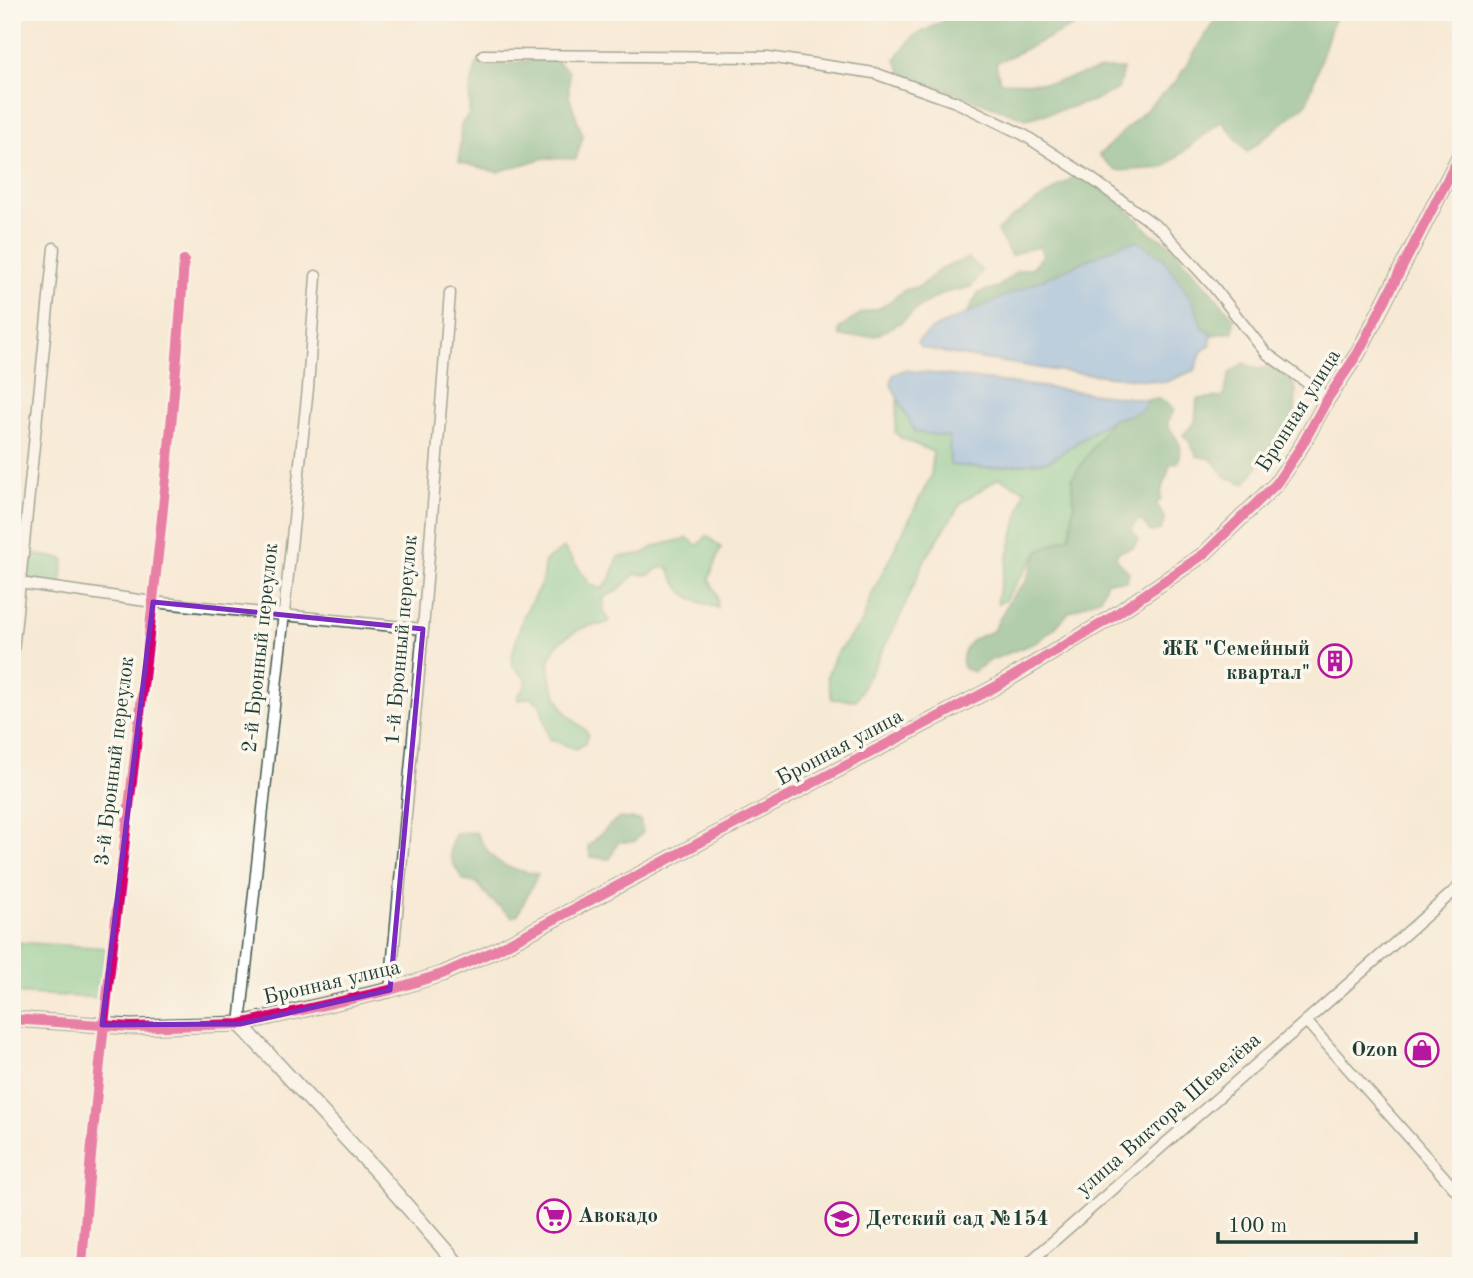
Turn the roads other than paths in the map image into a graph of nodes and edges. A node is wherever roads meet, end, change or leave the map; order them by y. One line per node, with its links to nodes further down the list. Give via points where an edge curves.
1 (483, 55): 7 (street, via 768,57 874,74 956,102 1024,135 1163,231 1266,353)
2 (1461, 153): 7 (street, Бронная улица, via 1358,353)
3 (54, 248): 8 (street)
4 (184, 260): 9 (street, 3-й Бронный переулок, via 177,376)
5 (316, 276): 10 (street, 2-й Бронный переулок)
6 (450, 293): 11 (street, 1-й Бронный переулок)
7 (1328, 398): 14 (street, Бронная улица, via 1276,485 1250,512 1201,556 1109,620 987,691 494,951)
8 (17, 582): 9 (street); 12 (street)
9 (153, 602): 10 (street); 18 (street, 3-й Бронный переулок)
10 (283, 614): 11 (street); 17 (street, 2-й Бронный переулок)
11 (423, 629): 14 (street, 1-й Бронный переулок)
12 (12, 661)
13 (1461, 885): 16 (street, улица Виктора Шевелёва)
14 (390, 990): 17 (street, Бронная улица)
15 (12, 1019): 18 (street, Бронная улица)
16 (1306, 1021): 19 (street); 22 (street, улица Виктора Шевелёва)
17 (240, 1024): 18 (street, Бронная улица); 21 (street)
18 (102, 1025): 20 (street, 3-й Бронный переулок)
19 (1461, 1196)
20 (82, 1266)
21 (460, 1266)
22 (1025, 1266)

